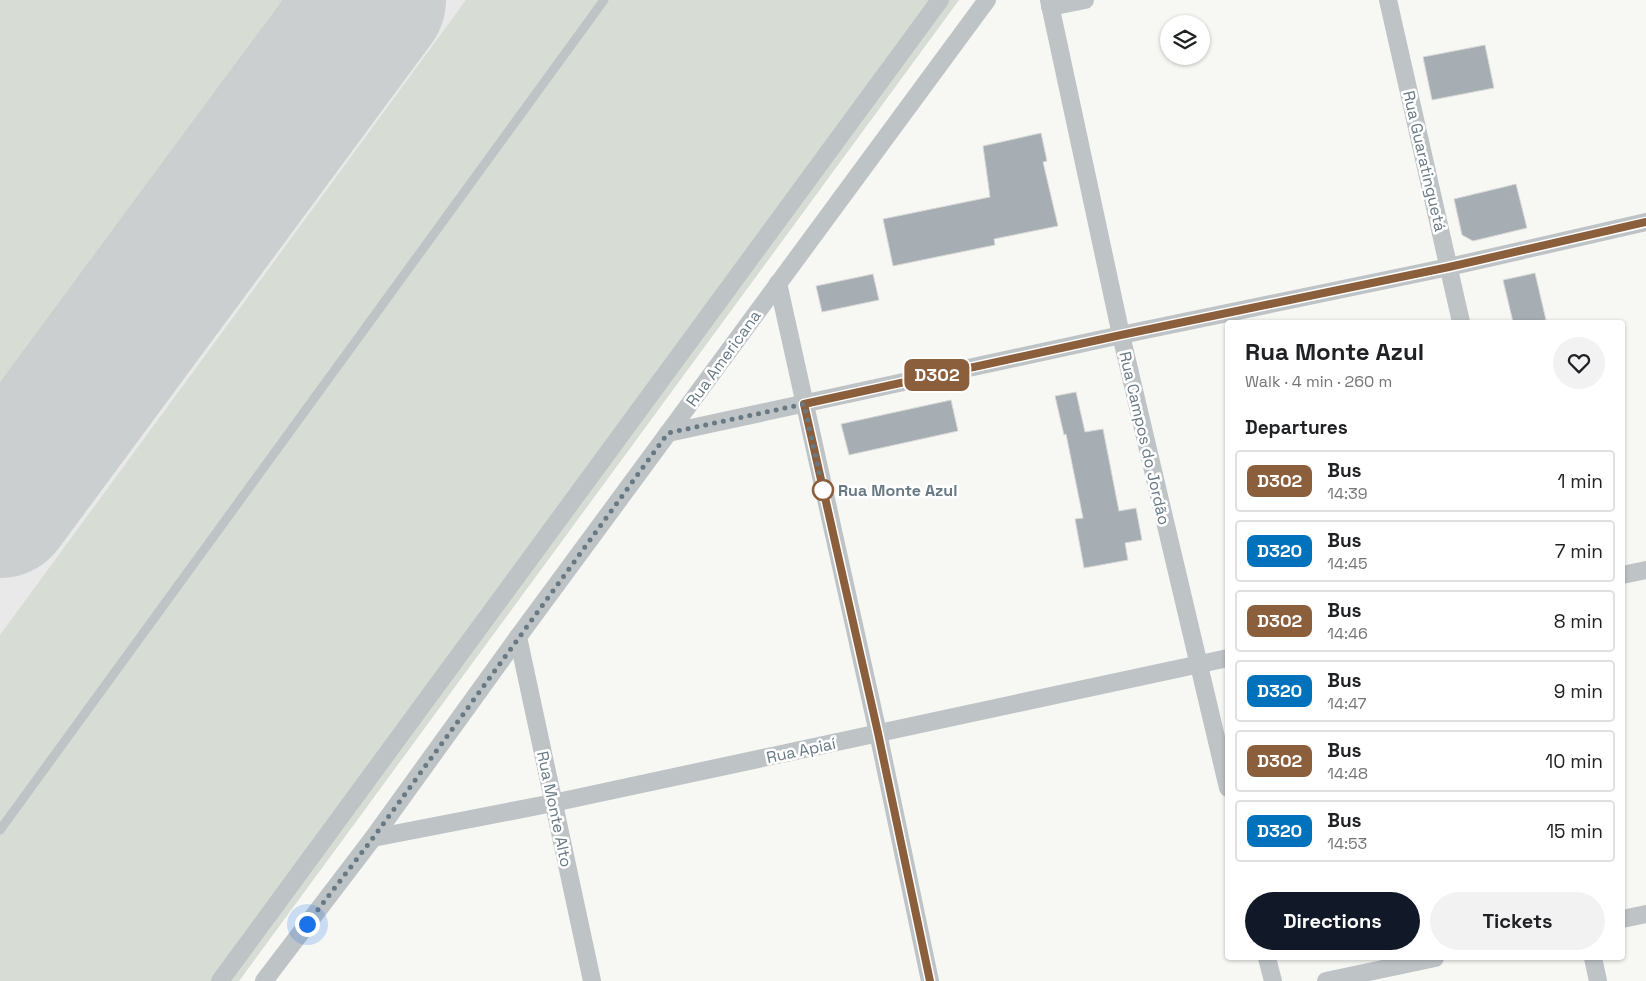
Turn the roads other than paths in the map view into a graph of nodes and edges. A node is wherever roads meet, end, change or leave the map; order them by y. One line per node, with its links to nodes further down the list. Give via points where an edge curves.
1 (604, 0): 22 (lane)
2 (940, 0): 29 (street)
3 (987, 0): 9 (street, Rua Americana)
4 (1085, 0): 6 (street)
5 (1388, 0): 8 (street, Rua Guaratinguetá)
6 (1050, 3): 11 (street, Rua Campos do Jordão)
7 (1646, 222): 8 (street)
8 (1449, 267): 10 (street, Rua Guaratinguetá); 11 (street)
9 (778, 284): 12 (street); 13 (street, Rua Americana)
10 (1460, 320)
11 (1121, 335): 12 (street); 18 (street, Rua Campos do Jordão)
12 (804, 404): 13 (street); 19 (street)
13 (668, 433): 16 (street, Rua Americana)
14 (1646, 570): 15 (street)
15 (1625, 574)
16 (518, 636): 21 (street, Rua Monte Alto); 23 (street, Rua Americana)
17 (1225, 659): 18 (street, Rua Apiaí)
18 (1198, 664): 19 (street, Rua Apiaí); 20 (street, Rua Campos do Jordão)
19 (878, 733): 21 (street, Rua Apiaí); 32 (street)
20 (1225, 776)
21 (553, 803): 23 (street, Rua Apiaí); 31 (street, Rua Monte Alto)
22 (0, 830)
23 (373, 838): 30 (street, Rua Americana)
24 (1646, 914): 25 (street)
25 (1625, 918)
26 (1268, 960): 33 (street)
27 (1426, 960): 34 (street)
28 (1593, 960): 35 (street)
29 (220, 981)
30 (264, 981)
31 (592, 981)
32 (930, 981)
33 (1273, 981)
34 (1326, 981)
35 (1598, 981)

